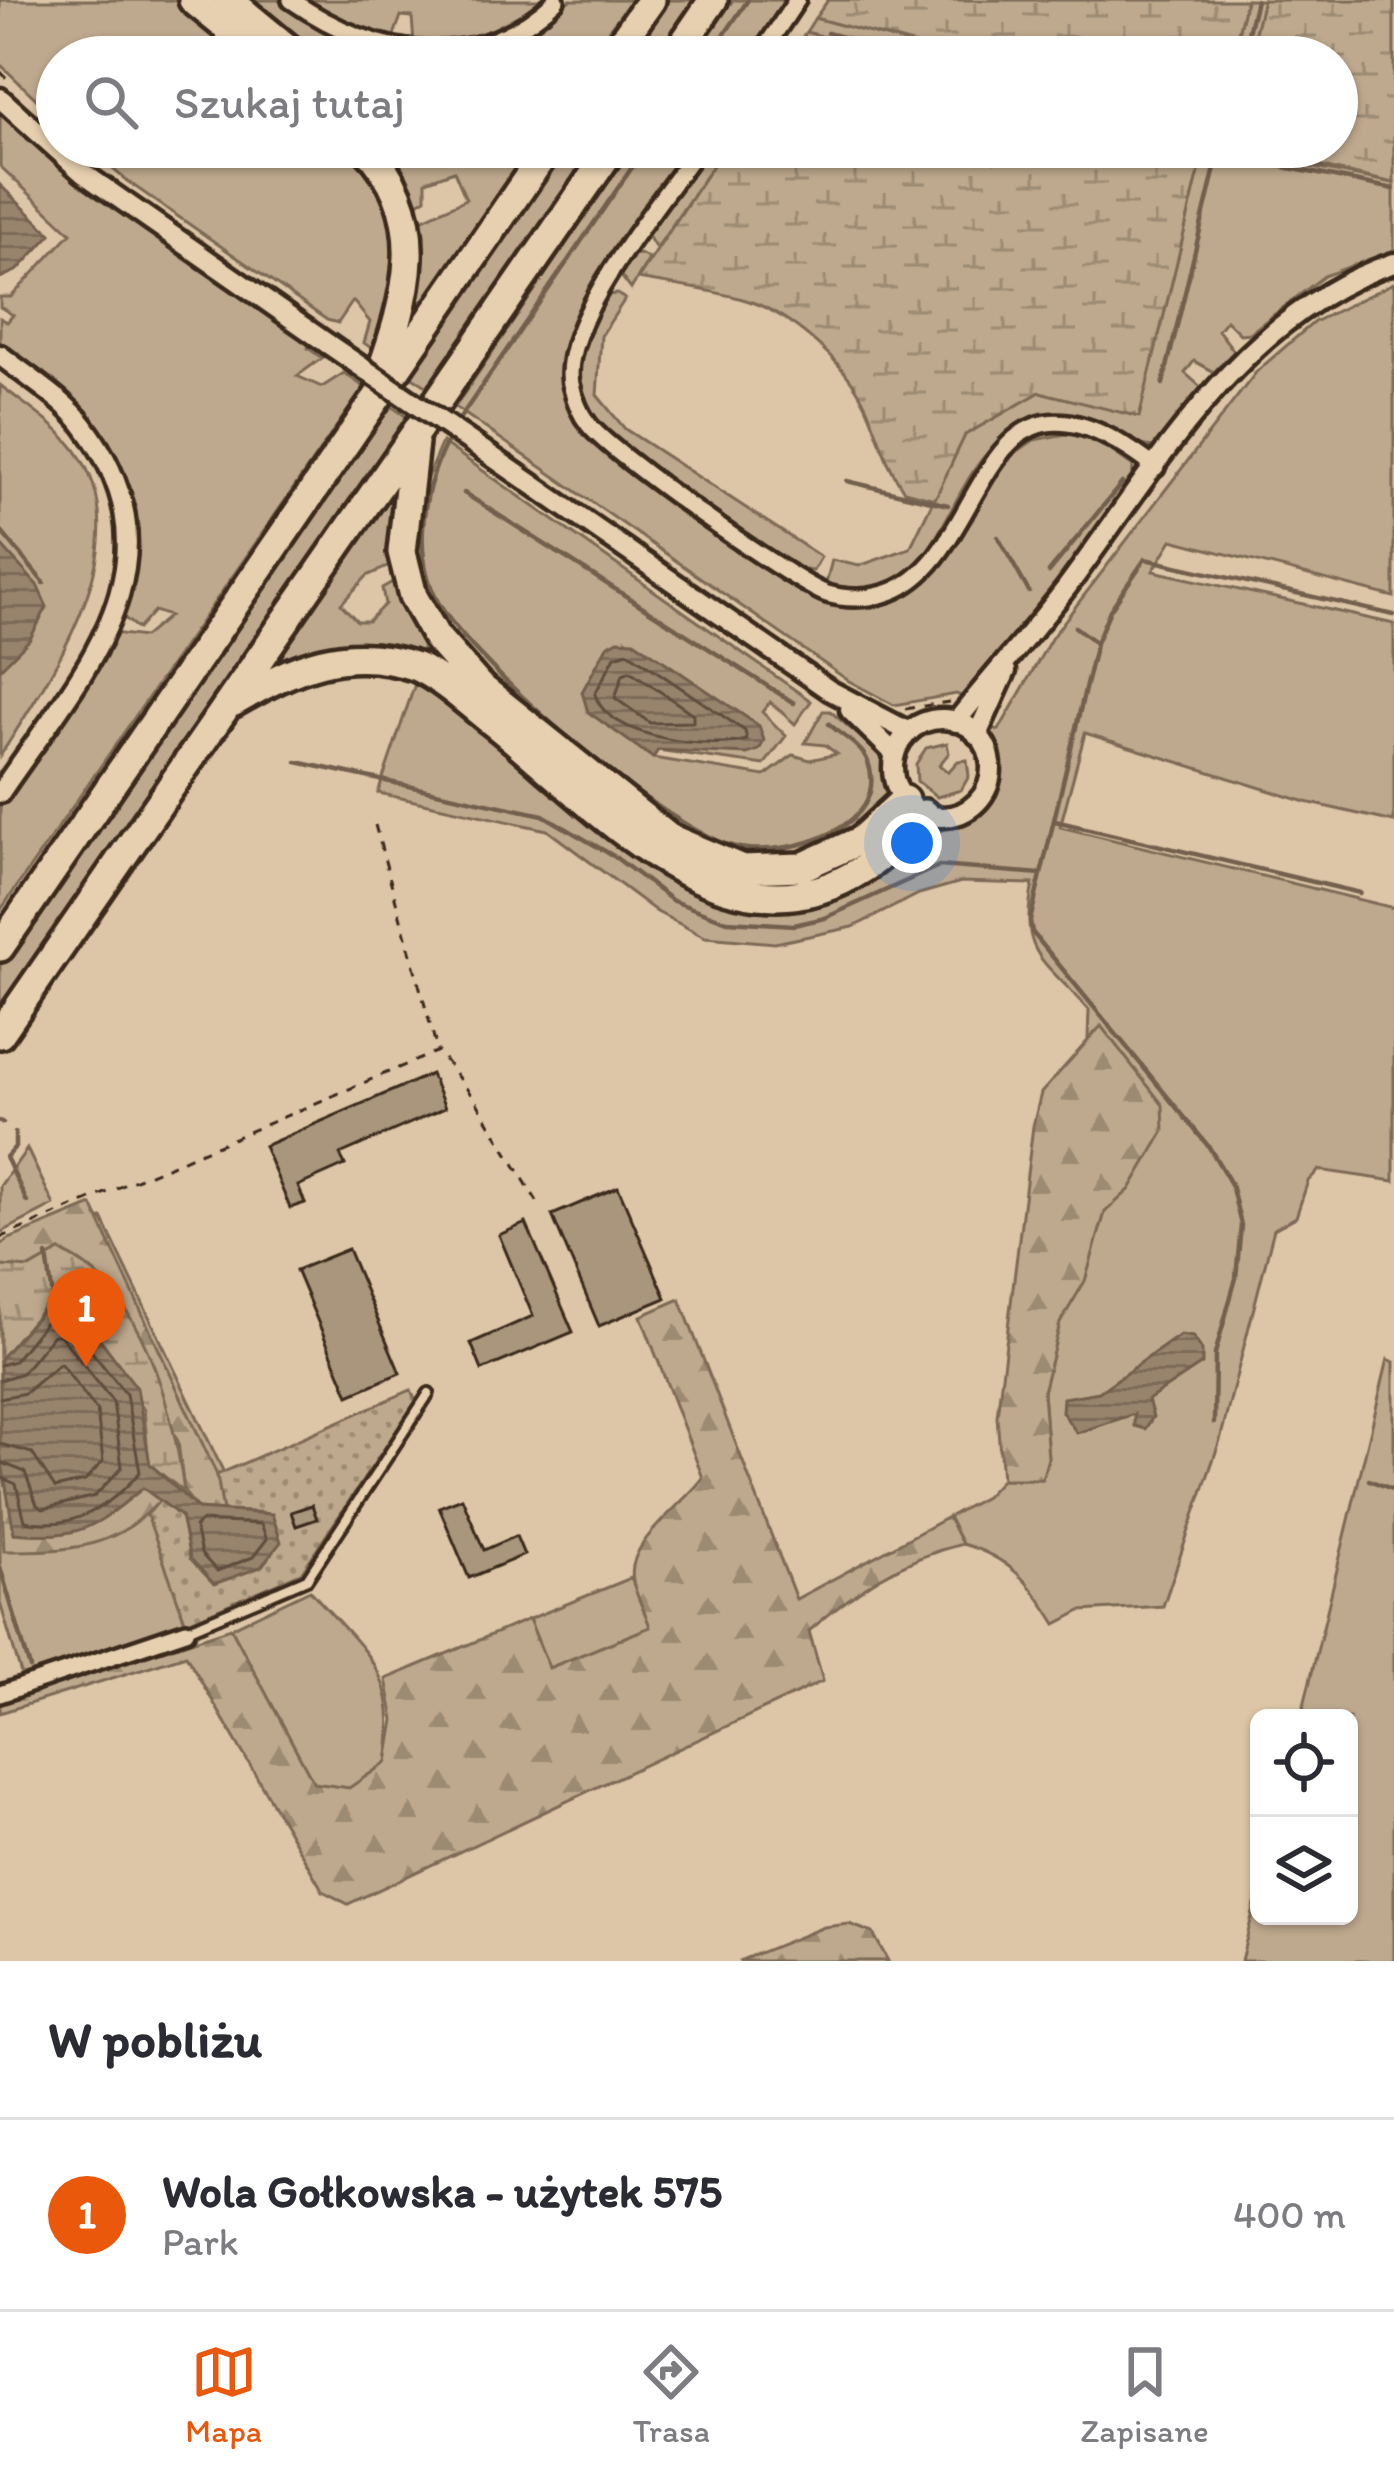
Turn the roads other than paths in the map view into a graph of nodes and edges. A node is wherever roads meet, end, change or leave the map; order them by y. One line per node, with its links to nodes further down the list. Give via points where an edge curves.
1 (194, 0): 9 (highway)
2 (229, 0): 10 (highway)
3 (291, 0): 11 (street)
4 (556, 0): 12 (street)
5 (651, 0): 8 (highway)
6 (713, 0): 15 (highway)
7 (797, 0): 16 (street)
8 (632, 27): 13 (highway); 14 (highway)
9 (238, 36)
10 (273, 36)
11 (352, 36)
12 (505, 36)
13 (623, 36)
14 (626, 36)
15 (688, 36)
16 (773, 36)
17 (0, 98): 18 (street, bridge)
18 (36, 130)
19 (80, 168): 30 (street, bridge)
20 (379, 168): 26 (highway, via 395,192 412,254 409,293)
21 (535, 168): 26 (highway)
22 (599, 168): 27 (highway)
23 (684, 168): 28 (street, via 584,319 571,382 588,425 810,586 859,598 890,592 924,570 990,464 1029,432 1066,425 1101,432)
24 (1394, 263): 28 (street, via 1347,280 1270,331)
25 (0, 355): 36 (street, via 83,425 117,490 129,542 124,587 97,652)
26 (368, 411): 38 (highway)
27 (415, 436): 31 (highway); 37 (highway, via 402,552 413,596 436,637 478,685 670,838 742,868 802,868)
28 (1156, 468): 29 (street)
29 (1008, 666): 32 (street); 34 (street)
30 (829, 690): 33 (street); 35 (street)
31 (225, 708): 37 (highway, via 288,671 334,656 416,668 664,861 748,894 799,894 843,880 883,854); 39 (highway)
32 (957, 713): 33 (street); 34 (street)
33 (909, 732): 35 (street)
34 (977, 735): 37 (street, via 991,767 984,793 956,815)
35 (895, 754): 37 (street, via 894,779)
36 (0, 793)
37 (914, 807)
38 (0, 947)
39 (0, 1034)
40 (428, 1393): 41 (lane, via 307,1580)
41 (186, 1631): 42 (street)
42 (0, 1694)

